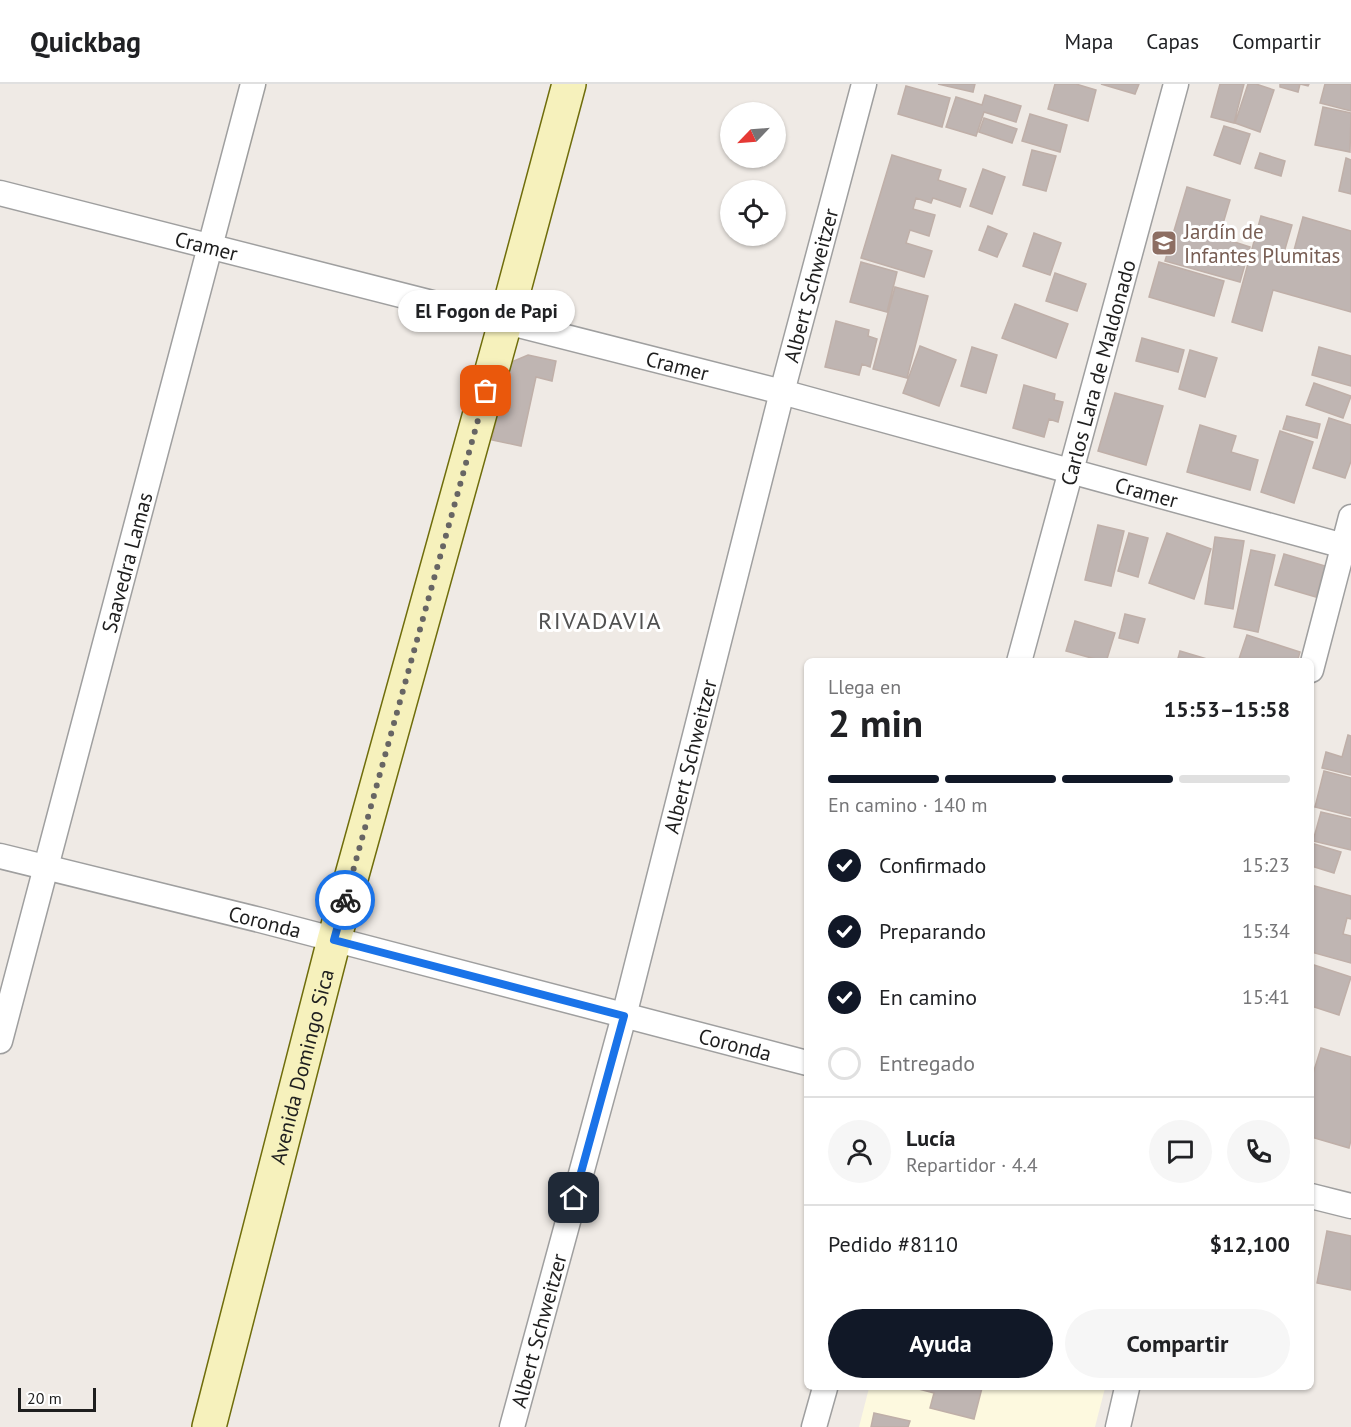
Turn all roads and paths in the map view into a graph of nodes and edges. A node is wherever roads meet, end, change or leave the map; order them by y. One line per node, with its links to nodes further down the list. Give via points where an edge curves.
1 (253, 84): 6 (street, Saavedra Lamas)
2 (569, 84): 7 (street, Avenida Domingo Sica)
3 (864, 84): 8 (street, Albert Schweitzer)
4 (1176, 84): 9 (street, Carlos Lara de Maldonado)
5 (0, 193): 6 (street, Cramer)
6 (210, 245): 7 (street, Cramer); 15 (street, Saavedra Lamas)
7 (505, 323): 8 (street, Cramer); 16 (street, Avenida Domingo Sica)
8 (782, 392): 9 (street, Cramer); 17 (street, Albert Schweitzer)
9 (1070, 472): 11 (street, Cramer); 12 (street, Carlos Lara de Maldonado)
10 (1351, 517): 11 (street)
11 (1347, 547): 13 (street)
12 (1020, 658)
13 (1314, 660)
14 (0, 856): 15 (street, Coronda)
15 (46, 868): 16 (street, Coronda); 18 (street, Saavedra Lamas)
16 (334, 940): 17 (street, Coronda); 24 (street, Avenida Domingo Sica)
17 (624, 1016): 19 (street, Coronda); 25 (street, Albert Schweitzer)
18 (0, 1041)
19 (804, 1062)
20 (1314, 1197): 21 (street)
21 (1351, 1206)
22 (824, 1390): 26 (street)
23 (1127, 1390): 27 (street)
24 (209, 1427)
25 (512, 1427)
26 (814, 1427)
27 (1118, 1427)

